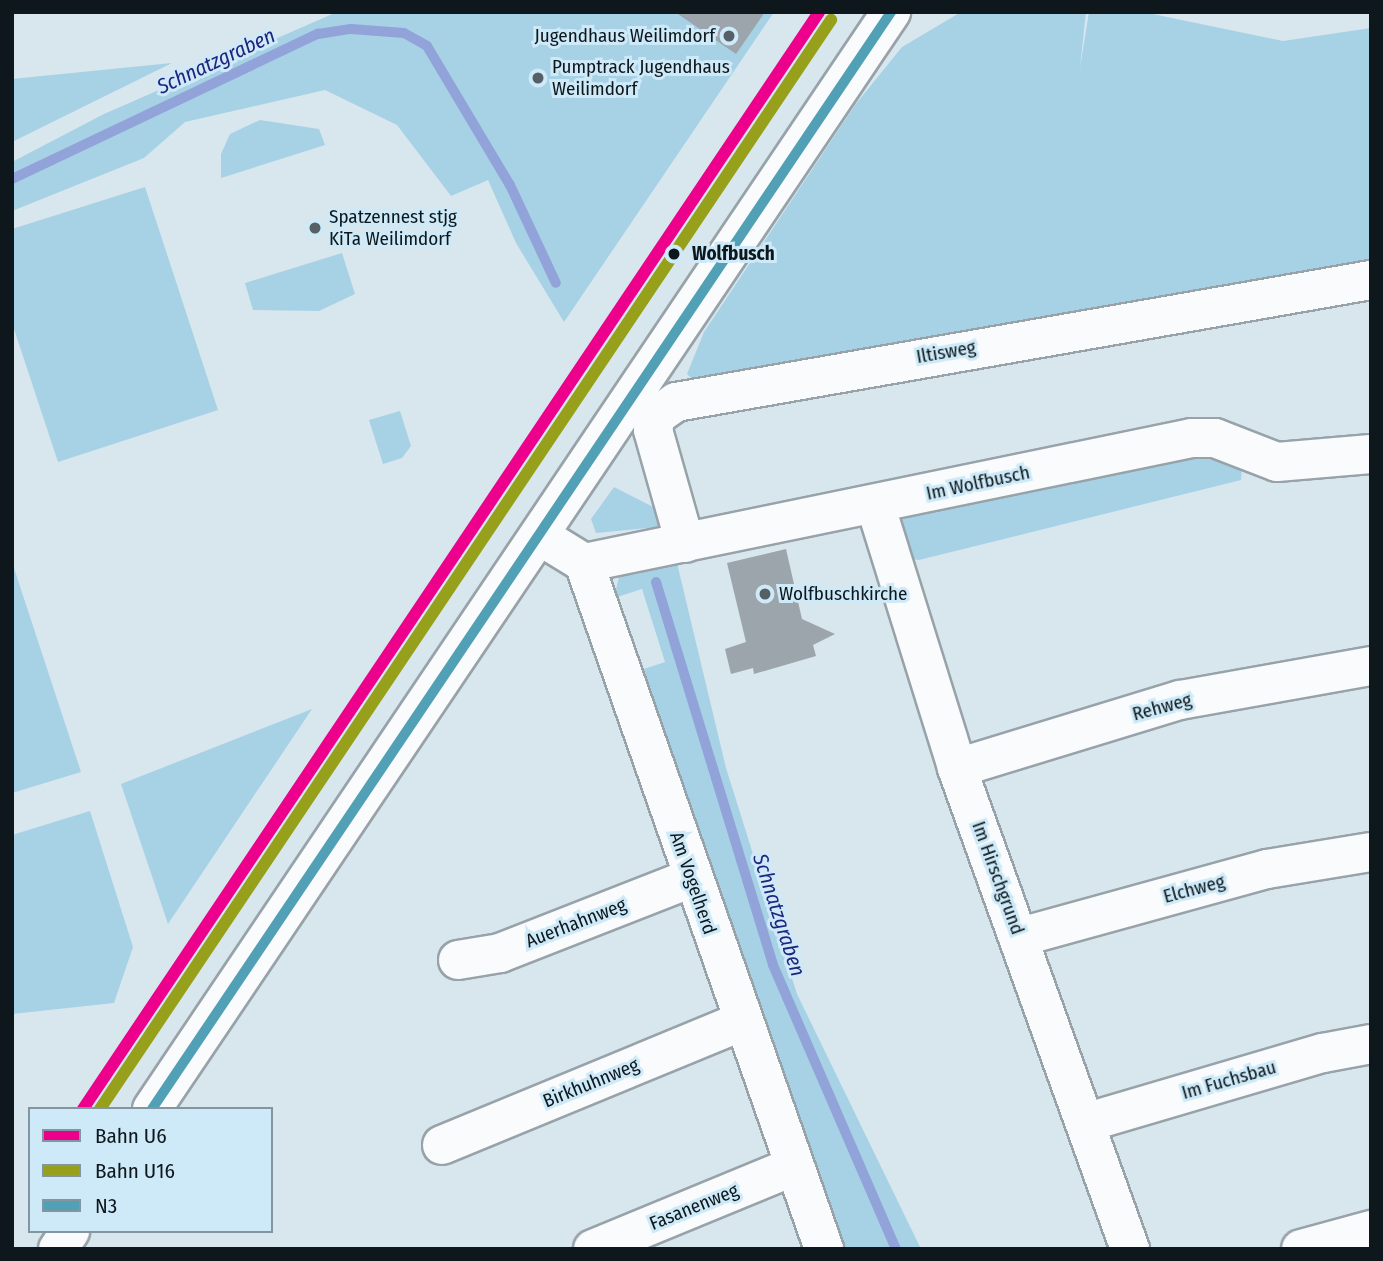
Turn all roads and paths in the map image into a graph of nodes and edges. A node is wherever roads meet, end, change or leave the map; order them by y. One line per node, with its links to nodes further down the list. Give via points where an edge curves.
1 (891, 12): 3 (street)
2 (917, 12): 3 (street)
3 (867, 48): 7 (street)
4 (1371, 280): 8 (street, Iltisweg, via 692,397 656,416 653,430)
5 (1371, 454): 6 (street, Im Wolfbusch, via 1277,463 1215,438 1192,438)
6 (875, 504): 8 (street, Im Wolfbusch); 11 (street, Im Hirschgrund)
7 (540, 536): 9 (street); 18 (street)
8 (685, 543): 9 (street, Im Wolfbusch)
9 (584, 564): 13 (street, Am Vogelherd)
10 (1371, 666): 11 (street, Rehweg, via 1180,700)
11 (957, 768): 14 (street, Im Hirschgrund)
12 (1371, 852): 14 (street, Elchweg, via 1267,869)
13 (691, 878): 15 (street, Auerhahnweg, via 500,953); 16 (street, Am Vogelherd)
14 (1020, 937): 19 (street, Im Hirschgrund)
15 (458, 960)
16 (741, 1021): 20 (street, Birkhuhnweg); 21 (street, Am Vogelherd)
17 (1371, 1044): 19 (street, Im Fuchsbau, via 1323,1053)
18 (153, 1107)
19 (1087, 1122): 27 (street, Im Hirschgrund)
20 (442, 1145)
21 (794, 1166): 25 (street, Fasanenweg); 26 (street, Am Vogelherd)
22 (1371, 1230): 28 (street)
23 (69, 1233): 24 (street)
24 (58, 1249)
25 (593, 1249)
26 (824, 1249)
27 (1130, 1249)
28 (1301, 1249)

